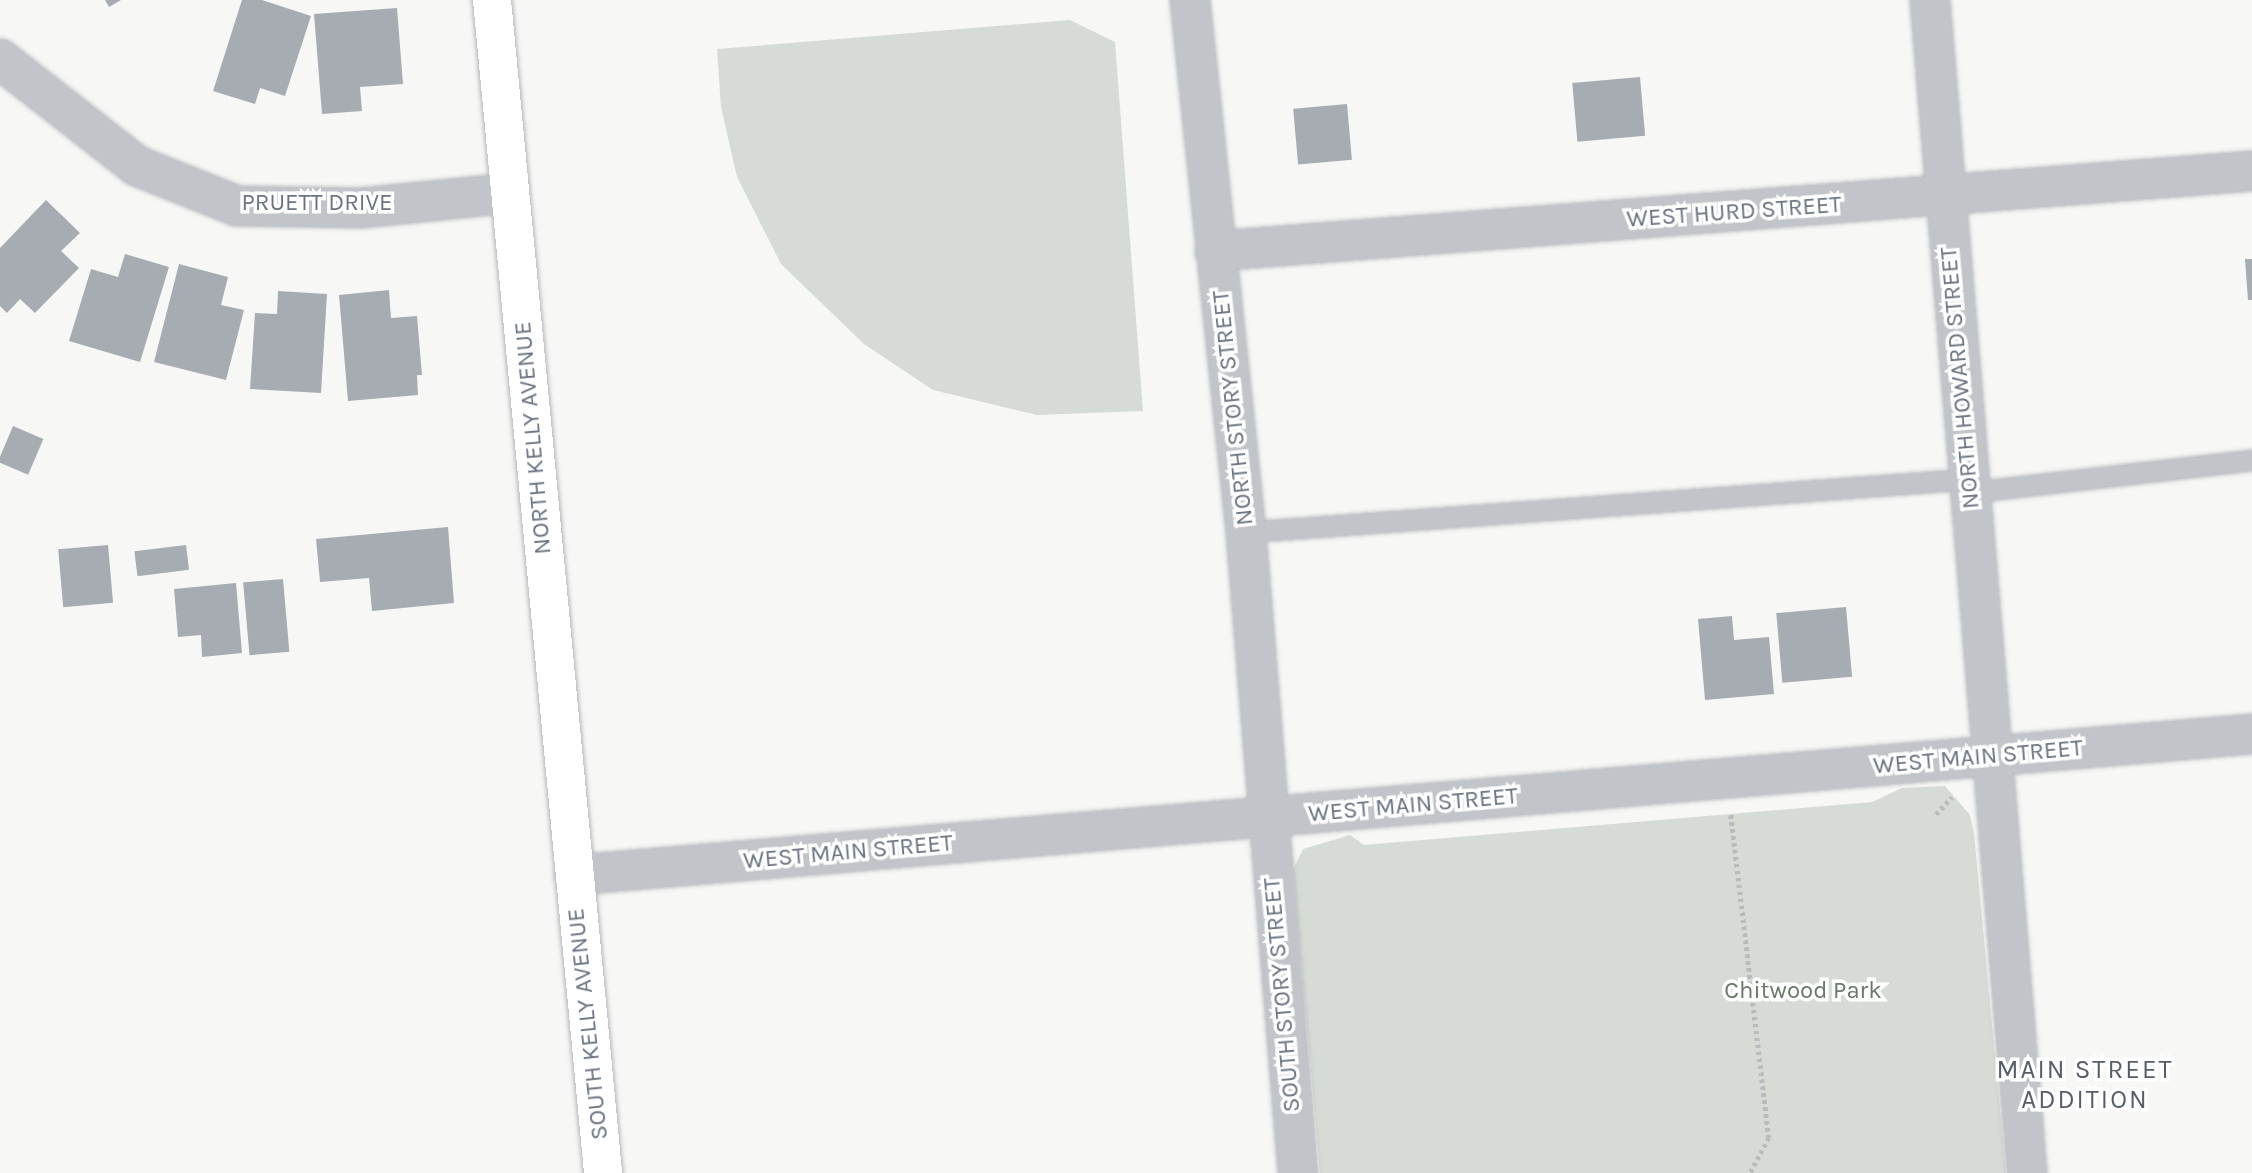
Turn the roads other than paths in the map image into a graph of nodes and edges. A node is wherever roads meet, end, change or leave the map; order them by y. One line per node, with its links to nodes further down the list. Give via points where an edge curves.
1 (493, 0): 6 (main road, NORTH KELLY AVENUE)
2 (1190, 0): 8 (street, NORTH STORY STREET)
3 (1930, 0): 7 (street, NORTH HOWARD STREET)
4 (0, 60): 6 (street, PRUETT DRIVE, via 137,166 237,206 361,208)
5 (2252, 171): 7 (street, WEST HURD STREET)
6 (510, 193): 15 (main road, NORTH KELLY AVENUE)
7 (1943, 197): 8 (street, WEST HURD STREET); 10 (street, NORTH HOWARD STREET)
8 (1215, 251): 11 (street, NORTH STORY STREET)
9 (2252, 460): 10 (lane)
10 (1970, 486): 11 (lane); 13 (street, NORTH HOWARD STREET)
11 (1246, 532): 14 (street, NORTH STORY STREET)
12 (2252, 734): 13 (street, WEST MAIN STREET)
13 (1993, 755): 14 (street, WEST MAIN STREET); 18 (street, NORTH HOWARD STREET)
14 (1266, 817): 15 (street, WEST MAIN STREET); 17 (street, SOUTH STORY STREET)
15 (574, 875): 16 (main road, SOUTH KELLY AVENUE)
16 (603, 1173)
17 (1298, 1173)
18 (2027, 1173)

